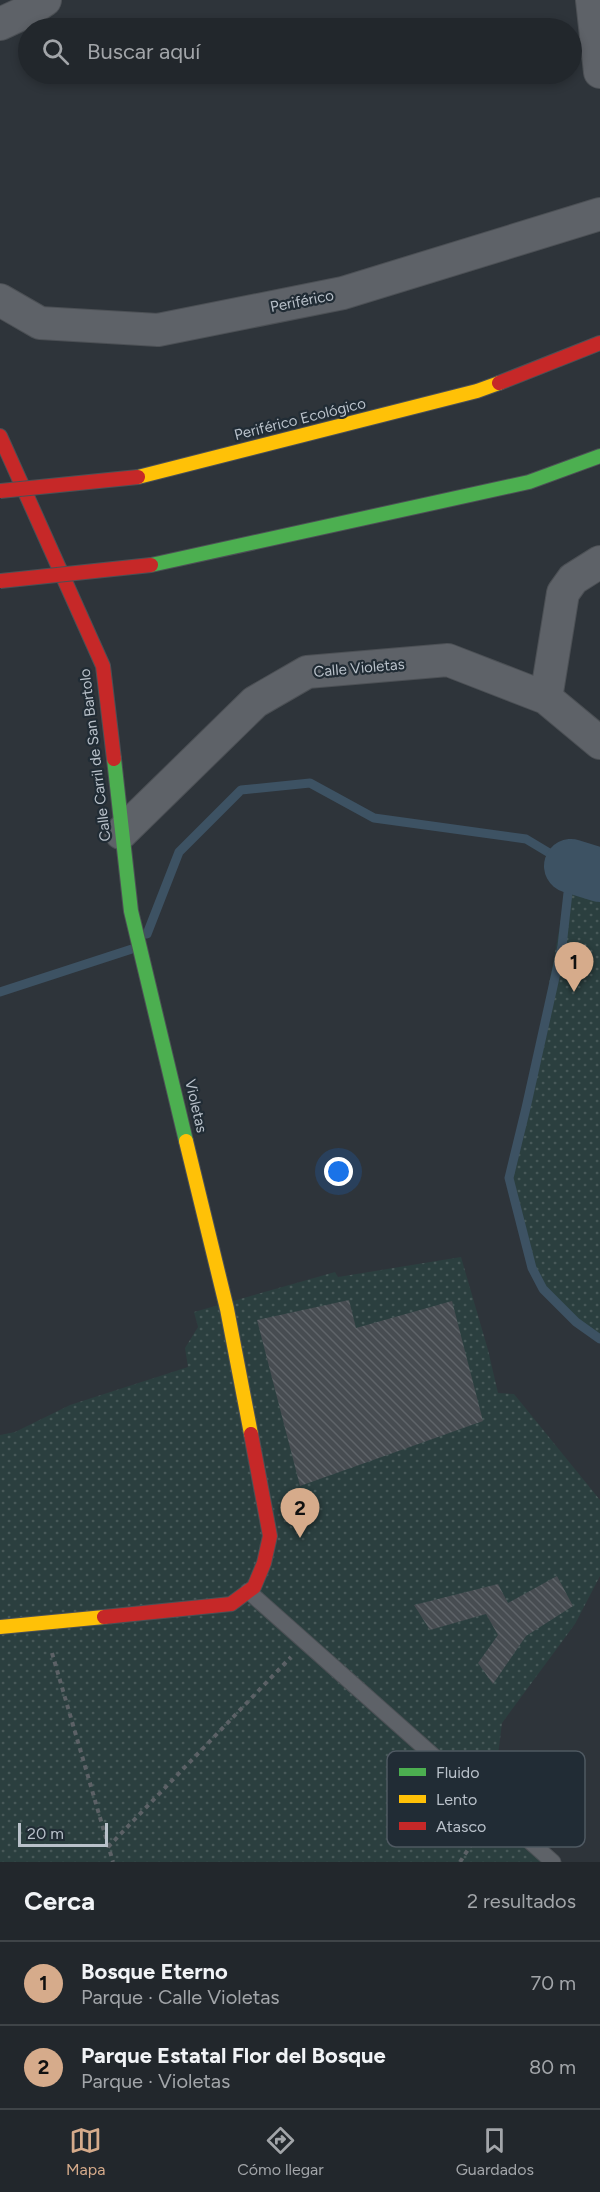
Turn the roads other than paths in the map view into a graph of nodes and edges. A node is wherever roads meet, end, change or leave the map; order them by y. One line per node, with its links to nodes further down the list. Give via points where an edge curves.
1 (45, 0): 3 (street)
2 (592, 0): 4 (street)
3 (0, 24)
4 (600, 72)
5 (600, 214): 6 (street, Periférico, via 343,293 158,330 40,322)
6 (0, 300)
7 (600, 343): 10 (main road, Periférico Ecológico, bridge, via 477,391 138,477)
8 (0, 436): 15 (main road, Calle Carril de San Bartolo, via 103,666)
9 (600, 456): 12 (main road, bridge, via 530,482 151,565)
10 (0, 491)
11 (600, 562): 13 (street, via 573,579 563,593)
12 (0, 581)
13 (546, 698): 14 (street, Calle Violetas); 15 (street, Calle Violetas, via 448,660 307,672 255,702)
14 (600, 743)
15 (121, 832): 16 (main road, Calle Carril de San Bartolo)
16 (131, 911): 17 (main road, Violetas, via 227,1309 270,1536 264,1563 254,1587)
17 (248, 1591): 18 (main road, via 231,1604); 19 (lane)
18 (0, 1627)
19 (428, 1751)
20 (536, 1847): 21 (lane)
21 (553, 1862)

